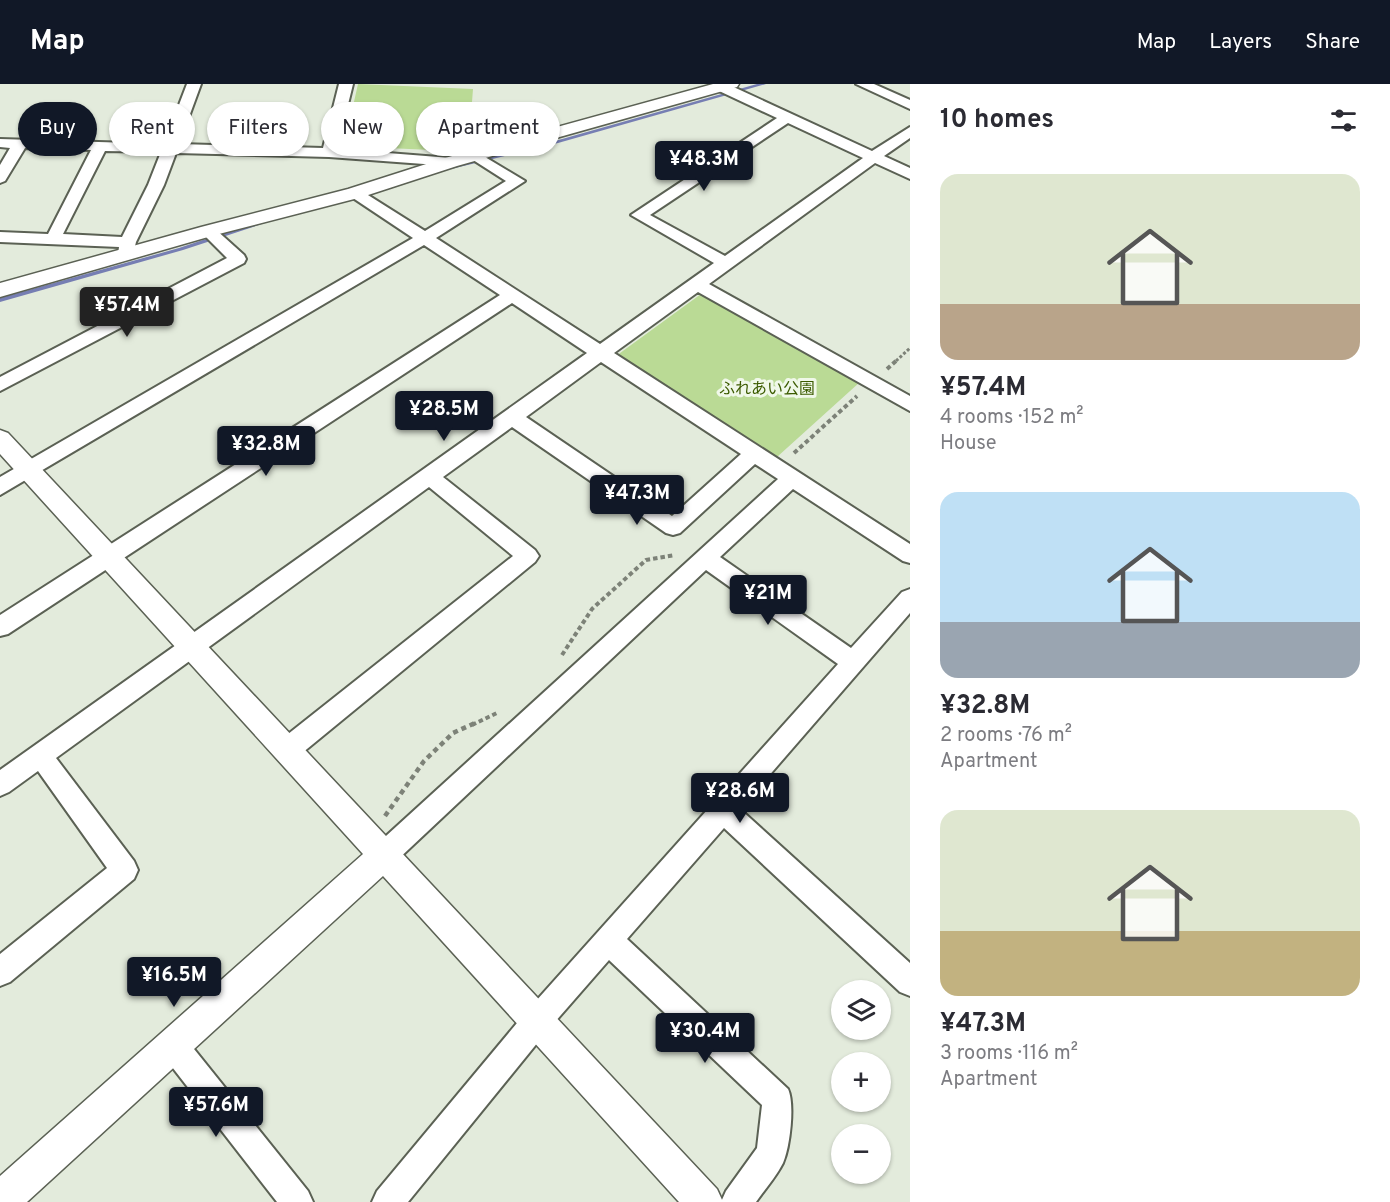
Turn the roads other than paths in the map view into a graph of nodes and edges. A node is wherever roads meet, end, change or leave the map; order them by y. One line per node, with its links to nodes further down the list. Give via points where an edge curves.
1 (194, 84): 5 (street)
2 (346, 84): 6 (street)
3 (864, 84): 7 (street)
4 (715, 86): 8 (street); 9 (street)
5 (187, 102)
6 (342, 102)
7 (910, 105)
8 (787, 117): 22 (street); 32 (street, via 639,215)
9 (560, 131)
10 (910, 131): 22 (street)
11 (0, 143): 12 (street)
12 (18, 144)
13 (18, 147): 25 (street)
14 (99, 148): 15 (street); 30 (street)
15 (109, 148)
16 (195, 150): 17 (street)
17 (321, 153)
18 (166, 156): 31 (street)
19 (370, 156): 23 (street)
20 (472, 156): 23 (street)
21 (477, 156): 29 (street, via 517,182)
22 (874, 157): 24 (street); 32 (street)
23 (451, 162): 26 (street)
24 (910, 174)
25 (0, 178)
26 (355, 193): 27 (street); 29 (street)
27 (208, 231): 31 (street); 37 (street, via 238,259)
28 (0, 237): 30 (street)
29 (425, 238): 35 (street); 42 (street)
30 (53, 239): 31 (street)
31 (127, 248): 34 (street)
32 (726, 263): 33 (street)
33 (697, 284): 36 (street); 38 (street)
34 (0, 290)
35 (512, 295): 36 (street); 47 (street)
36 (601, 353): 39 (street); 41 (street)
37 (0, 385)
38 (910, 404)
39 (512, 417): 41 (street, via 673,527); 44 (street)
40 (0, 439): 42 (street)
41 (755, 453): 43 (street)
42 (28, 470): 45 (street); 47 (street)
43 (785, 473): 46 (street); 48 (street)
44 (429, 476): 51 (street); 53 (street, via 528,556)
45 (0, 487)
46 (910, 555)
47 (109, 557): 50 (street); 51 (street)
48 (705, 558): 52 (street); 57 (street)
49 (910, 598): 52 (street)
50 (0, 627)
51 (192, 646): 53 (street); 54 (street)
52 (853, 662): 56 (street)
53 (287, 750): 57 (street)
54 (40, 755): 55 (street); 59 (street, via 125,870)
55 (0, 784)
56 (723, 810): 58 (street); 60 (street)
57 (384, 855): 61 (street); 62 (street)
58 (608, 940): 61 (street); 67 (street, via 778,1100 771,1154)
59 (0, 972)
60 (910, 982)
61 (537, 1022): 65 (street); 66 (street)
62 (172, 1044): 63 (street); 64 (street)
63 (0, 1202)
64 (297, 1202)
65 (388, 1202)
66 (704, 1202)
67 (737, 1202)

